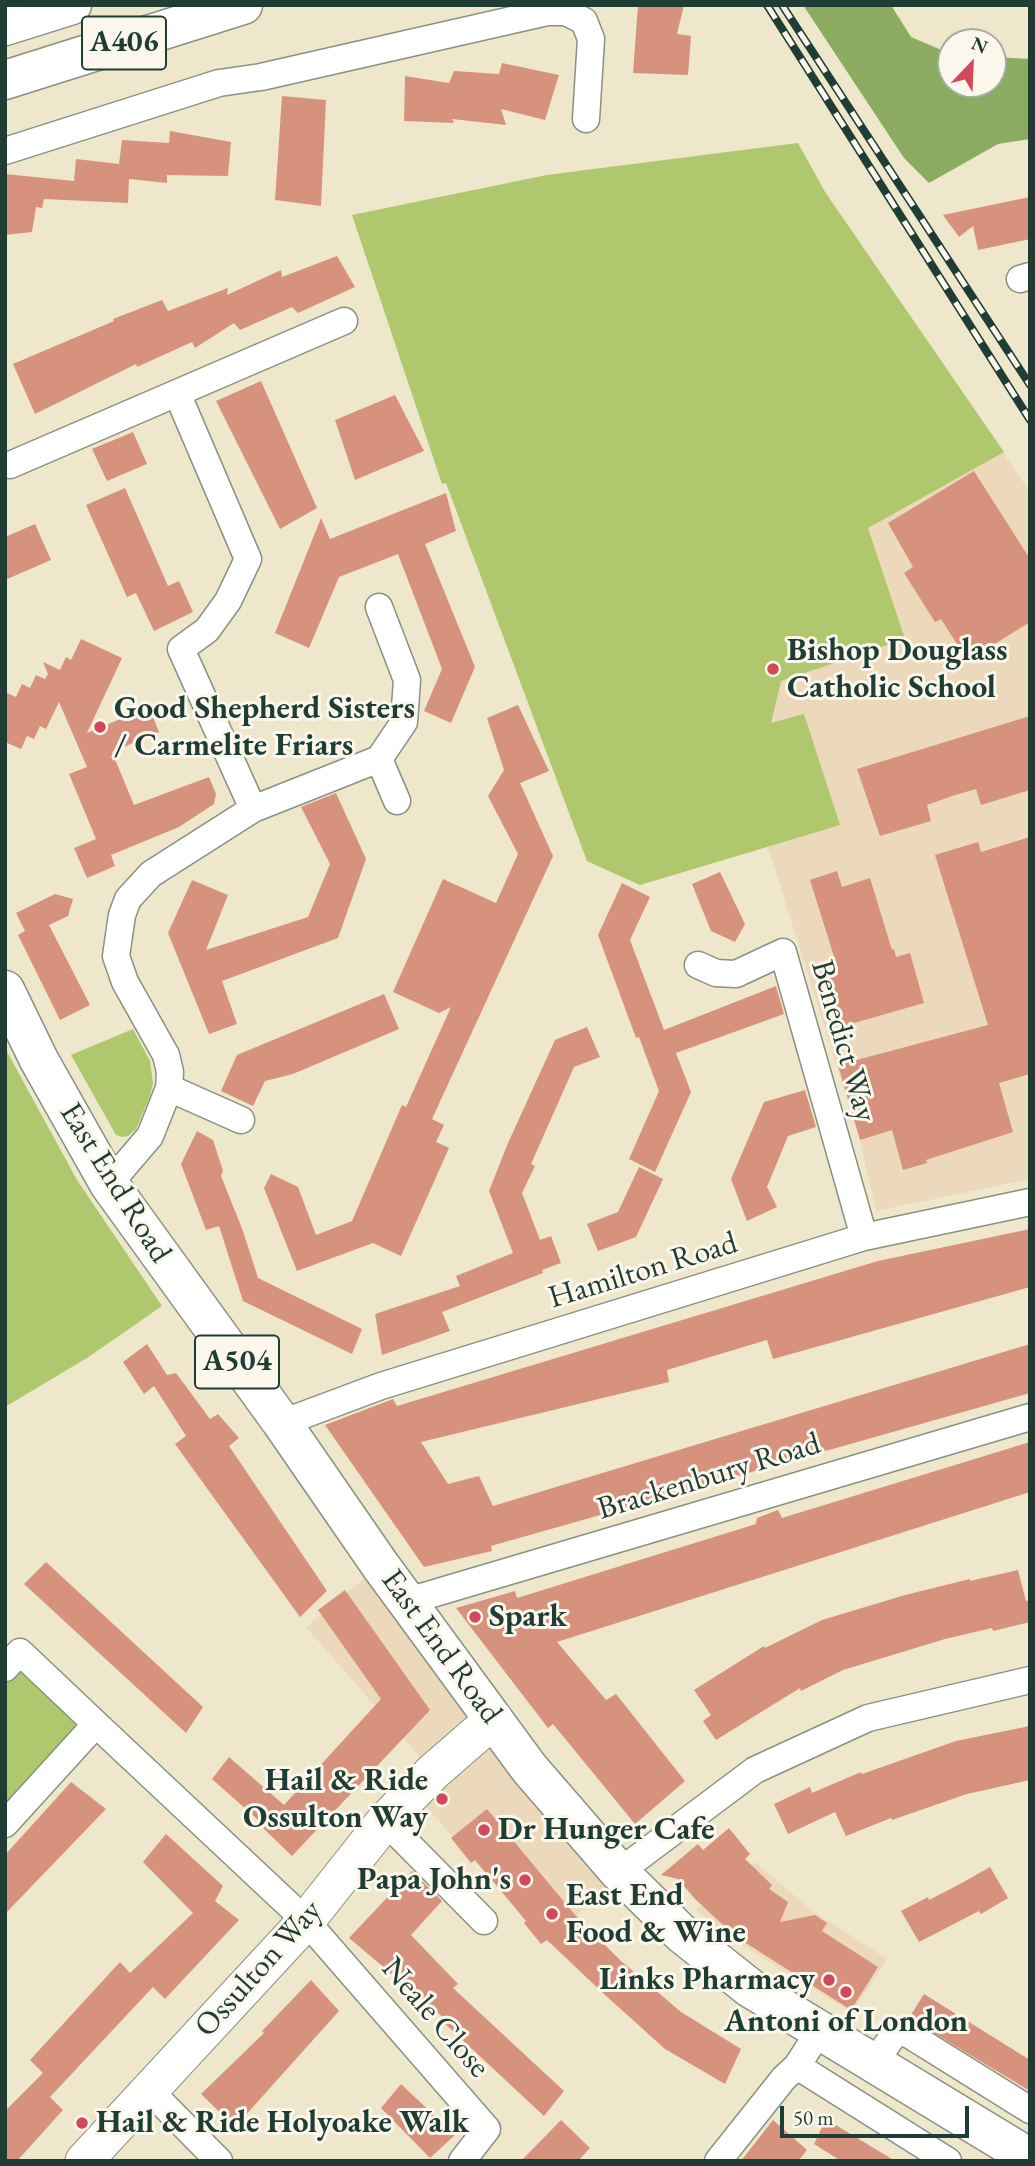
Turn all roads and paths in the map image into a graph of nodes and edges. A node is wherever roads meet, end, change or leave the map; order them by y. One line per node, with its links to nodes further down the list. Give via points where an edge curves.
1 (72, 5): 3 (main road, A406)
2 (243, 5): 4 (main road, A406)
3 (5, 26)
4 (5, 80)
5 (586, 119): 6 (street, via 591,39 584,21 566,12 547,12 219,83)
6 (5, 150)
7 (344, 321): 8 (street)
8 (177, 393): 9 (street); 13 (street, via 248,559 228,601 207,630 181,649)
9 (10, 465)
10 (379, 607): 11 (street, via 407,680 404,722)
11 (379, 759): 12 (street); 13 (street)
12 (397, 801)
13 (253, 809): 16 (street, via 151,874 128,899 122,915 116,956 125,982 166,1055)
14 (698, 965): 20 (street, Benedict Way, via 716,973 736,974 783,952)
15 (5, 990): 18 (main road, East End Road / A504)
16 (169, 1088): 17 (street); 18 (street, via 150,1136)
17 (241, 1120)
18 (109, 1184): 22 (main road, East End Road / A504)
19 (1030, 1202): 20 (street, Hamilton Road)
20 (864, 1237): 22 (street, Hamilton Road, via 381,1386)
21 (1030, 1417): 23 (street, Brackenbury Road)
22 (282, 1423): 23 (main road, East End Road / A504)
23 (408, 1601): 26 (main road, East End Road / A504)
24 (5, 1668): 27 (street, via 20,1652)
25 (1030, 1680): 30 (street, via 869,1718 755,1770)
26 (494, 1719): 28 (street, Ossulton Way); 30 (main road, East End Road / A504, via 529,1768)
27 (96, 1724): 29 (street); 31 (street)
28 (385, 1821): 31 (street, Ossulton Way); 32 (street)
29 (5, 1824)
30 (619, 1872): 33 (main road, East End Road / A504, via 691,1941 750,1988)
31 (306, 1921): 36 (street, Ossulton Way); 41 (street, Neale Close, via 487,2129)
32 (484, 1921)
33 (820, 2030): 34 (main road, East End Road / A504); 35 (street)
34 (874, 2063): 37 (street, via 893,2036 908,2034); 38 (main road, East End Road / A504)
35 (797, 2066): 42 (street); 43 (street)
36 (148, 2089): 39 (street, Ossulton Way); 40 (street)
37 (1030, 2110)
38 (1030, 2158)
39 (84, 2161)
40 (219, 2161)
41 (462, 2161)
42 (718, 2161)
43 (948, 2161)

